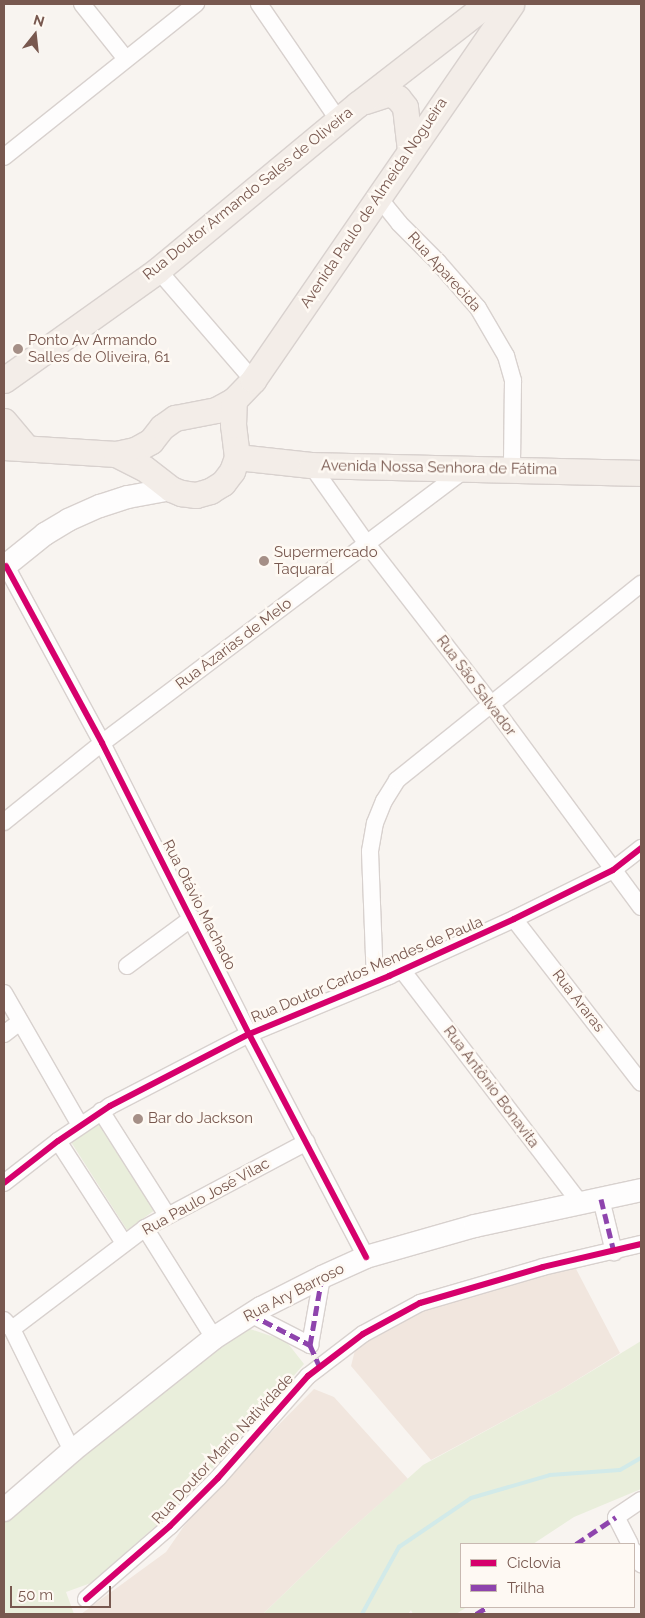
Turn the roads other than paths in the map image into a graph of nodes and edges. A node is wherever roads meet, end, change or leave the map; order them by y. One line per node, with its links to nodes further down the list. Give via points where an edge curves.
1 (82, 4): 6 (street)
2 (196, 4): 6 (street)
3 (260, 4): 8 (street)
4 (487, 4): 7 (main road, Rua Doutor Armando Sales de Oliveira)
5 (511, 4): 9 (main road, Avenida Paulo de Almeida Nogueira)
6 (126, 59): 10 (street)
7 (358, 104): 8 (main road, Rua Doutor Armando Sales de Oliveira); 9 (main road, via 388,93 398,98 405,107)
8 (339, 121): 12 (main road, Rua Doutor Armando Sales de Oliveira)
9 (410, 150): 11 (main road, Avenida Paulo de Almeida Nogueira)
10 (5, 152)
11 (379, 198): 14 (main road, Avenida Paulo de Almeida Nogueira); 22 (street, Rua Aparecida, via 478,308 506,356 513,381)
12 (158, 270): 13 (main road, Rua Doutor Armando Sales de Oliveira); 14 (street)
13 (4, 380)
14 (253, 380): 15 (main road, Avenida Paulo de Almeida Nogueira)
15 (234, 400): 18 (main road, via 216,410 175,418 151,441 135,450); 19 (main road)
16 (4, 421): 17 (main road)
17 (16, 447): 18 (main road)
18 (116, 454): 24 (main road, via 144,468)
19 (237, 457): 20 (main road, Avenida Nossa Senhora de Fátima); 24 (main road, via 227,477 210,491 196,495)
20 (311, 465): 21 (main road, Avenida Nossa Senhora de Fátima); 25 (street, Rua São Salvador)
21 (466, 469): 22 (main road, Avenida Nossa Senhora de Fátima); 25 (street, Rua Azarias de Melo)
22 (512, 469): 23 (main road, Avenida Nossa Senhora de Fátima)
23 (641, 473)
24 (171, 489): 26 (main road, via 128,497 68,520)
25 (367, 544): 28 (street, Rua São Salvador); 29 (street, Rua Azarias de Melo)
26 (5, 566): 29 (street, Rua Otávio Machado)
27 (641, 584): 28 (street)
28 (492, 705): 32 (street, Rua São Salvador); 38 (street, via 397,780 381,808 370,851)
29 (102, 743): 30 (street, Rua Azarias de Melo); 34 (street, Rua Otávio Machado)
30 (4, 822)
31 (641, 848): 32 (street, Rua Doutor Carlos Mendes de Paula)
32 (613, 870): 33 (street, Rua São Salvador); 35 (street, Rua Doutor Carlos Mendes de Paula)
33 (641, 907)
34 (192, 918): 36 (street); 42 (street, Rua Otávio Machado)
35 (514, 919): 37 (street, Rua Doutor Carlos Mendes de Paula); 43 (street, Rua Araras)
36 (127, 966)
37 (402, 970): 38 (street, Rua Doutor Carlos Mendes de Paula); 50 (street, Rua Antônio Bonavita)
38 (375, 982): 42 (street, Rua Doutor Carlos Mendes de Paula)
39 (4, 993): 40 (street)
40 (20, 1022): 41 (street); 45 (street)
41 (4, 1034)
42 (249, 1034): 44 (street, Rua Doutor Carlos Mendes de Paula); 47 (street, Rua Otávio Machado)
43 (641, 1083)
44 (101, 1111): 45 (street, Rua Doutor Carlos Mendes de Paula); 51 (street)
45 (80, 1125): 46 (street, Rua Doutor Carlos Mendes de Paula)
46 (58, 1141): 48 (street, Rua Doutor Carlos Mendes de Paula); 53 (street)
47 (307, 1142): 51 (street, Rua Paulo José Vilac); 56 (street, Rua Otávio Machado)
48 (4, 1183)
49 (641, 1190): 50 (main road, Rua Ary Barroso)
50 (591, 1201): 55 (street); 56 (main road, Rua Ary Barroso, via 475,1226)
51 (167, 1215): 52 (street, Rua Paulo José Vilac)
52 (145, 1228): 53 (street, Rua Paulo José Vilac); 60 (street)
53 (124, 1243): 59 (street, Rua Paulo José Vilac)
54 (641, 1244): 55 (street, Rua Doutor Mario Natividade)
55 (614, 1252): 62 (street, Rua Doutor Mario Natividade, via 543,1268 420,1304 364,1334)
56 (366, 1257): 57 (main road, Rua Ary Barroso)
57 (322, 1278): 58 (main road, Rua Ary Barroso); 61 (street)
58 (250, 1314): 60 (main road, Rua Ary Barroso); 61 (street)
59 (8, 1324): 63 (street)
60 (214, 1338): 63 (main road, Rua Ary Barroso)
61 (310, 1345): 62 (street)
62 (320, 1368): 69 (street, Rua Doutor Mario Natividade, via 308,1376 218,1478 170,1526)
63 (72, 1451): 65 (main road, Rua Ary Barroso)
64 (641, 1500): 66 (street, via 616,1517)
65 (4, 1510)
66 (629, 1543)
67 (635, 1553): 68 (street)
68 (641, 1564)
69 (86, 1600)

